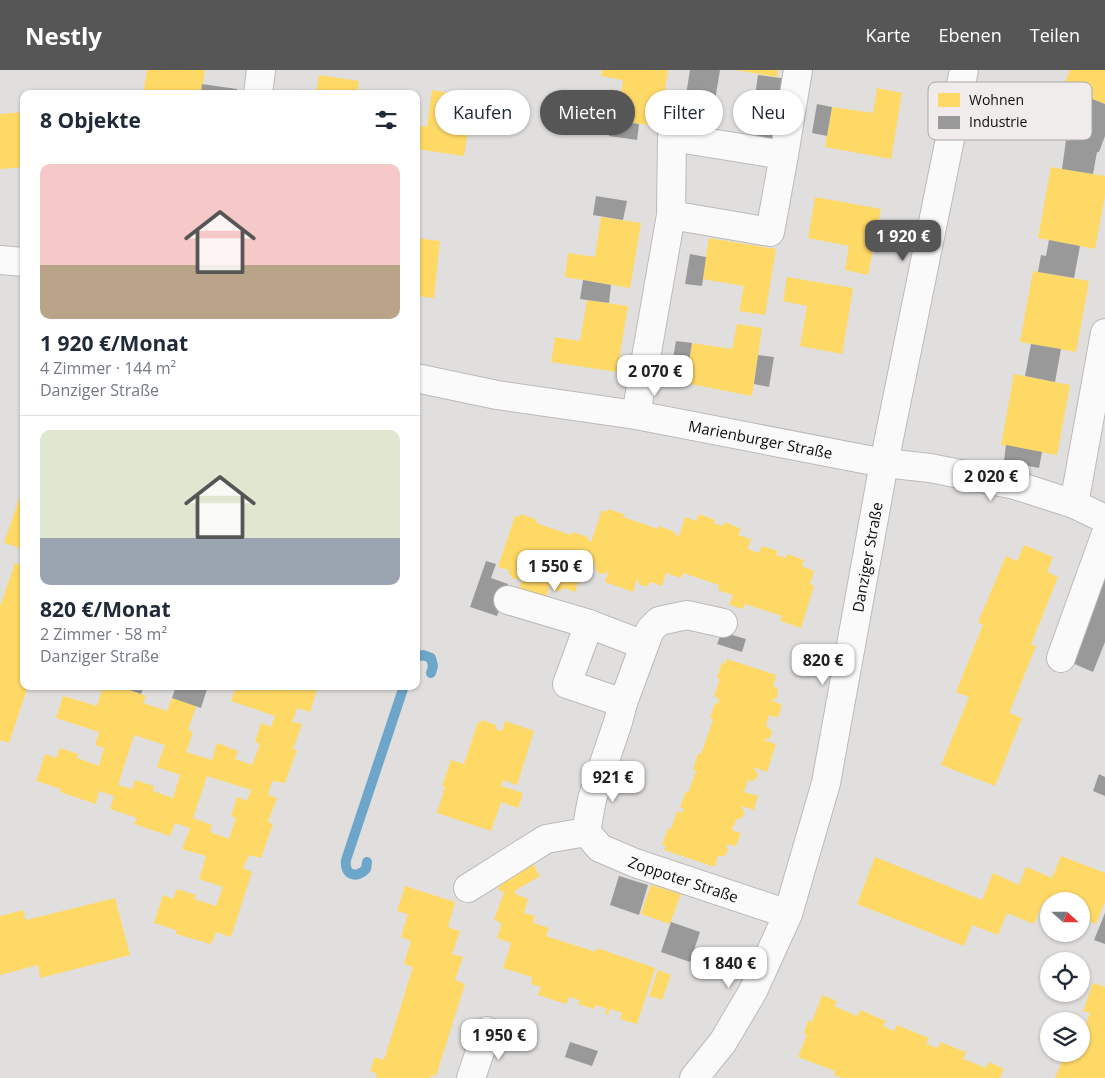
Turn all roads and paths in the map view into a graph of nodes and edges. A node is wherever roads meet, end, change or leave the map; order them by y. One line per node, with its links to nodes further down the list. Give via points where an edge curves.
1 (261, 70): 3 (street)
2 (798, 70): 5 (street)
3 (258, 90)
4 (950, 140): 12 (street, Danziger Straße)
5 (784, 155): 6 (street, via 770,232); 6 (street, via 672,138)
6 (671, 215): 11 (street)
7 (0, 260): 8 (street)
8 (20, 262)
9 (1105, 333): 13 (street)
10 (420, 379): 11 (street, Marienburger Straße, via 497,395)
11 (636, 415): 12 (street, Marienburger Straße)
12 (884, 463): 13 (street, Marienburger Straße, via 930,468 1015,485); 24 (street, Danziger Straße, via 826,783)
13 (1074, 504): 14 (street, Marienburger Straße)
14 (1105, 519)
15 (1105, 536): 20 (street)
16 (508, 600): 18 (street)
17 (723, 623): 19 (street, via 687,615 660,621 650,630)
18 (589, 624): 19 (street); 21 (street, via 567,684)
19 (644, 645): 21 (street)
20 (1061, 658)
21 (623, 703): 22 (street, via 592,799)
22 (586, 832): 23 (street, via 546,839); 24 (street, Zoppoter Straße, via 600,848 635,863)
23 (468, 888)
24 (788, 914): 27 (street, Danziger Straße, via 753,991 723,1042)
25 (487, 1030): 26 (street)
26 (471, 1078)
27 (694, 1078)

